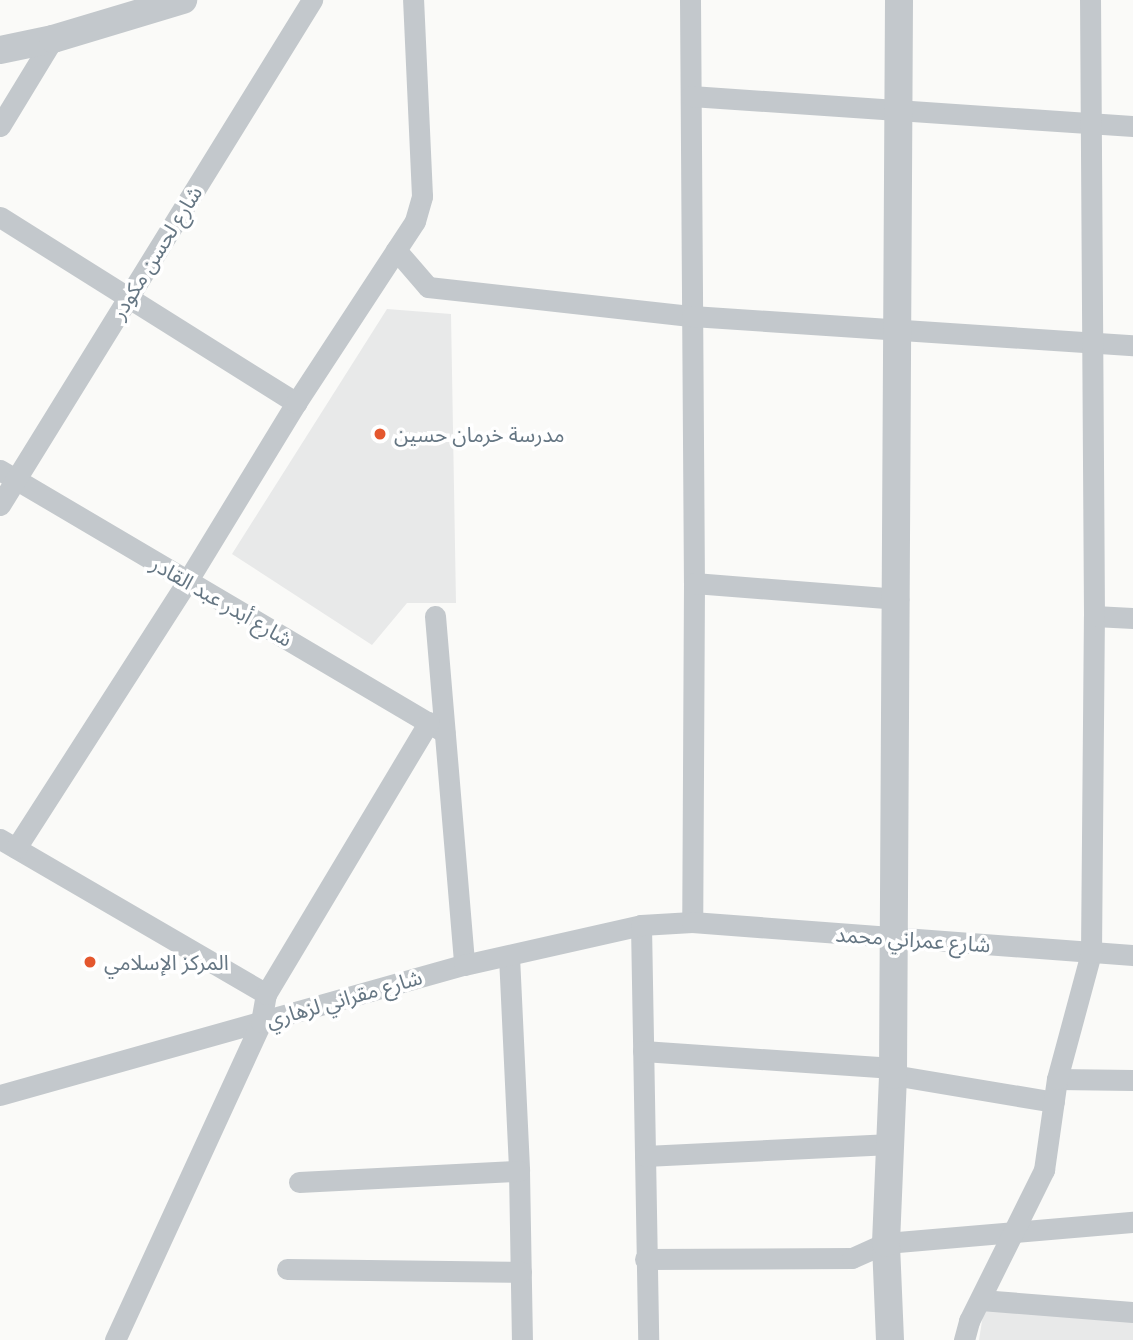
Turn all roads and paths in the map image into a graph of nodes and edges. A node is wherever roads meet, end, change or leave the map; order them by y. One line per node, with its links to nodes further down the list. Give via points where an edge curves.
1 (183, 0): 7 (street)
2 (312, 0): 16 (street, شارع لحسن مكودر)
3 (413, 0): 15 (street, via 422,196 415,221)
4 (690, 0): 9 (street)
5 (899, 0): 10 (street)
6 (1090, 0): 11 (street)
7 (53, 39): 8 (street); 12 (street)
8 (0, 50)
9 (691, 96): 10 (street); 17 (street)
10 (900, 110): 11 (street); 18 (street)
11 (1092, 124): 13 (street); 19 (street)
12 (0, 126)
13 (1133, 126)
14 (0, 218): 16 (street)
15 (396, 250): 17 (street, via 428,287); 21 (street)
16 (128, 297): 21 (street); 22 (street, شارع لحسن مكودر)
17 (692, 316): 18 (street); 25 (street)
18 (899, 328): 19 (street); 26 (street)
19 (1093, 344): 20 (street); 28 (street)
20 (1133, 345)
21 (296, 403): 24 (street)
22 (8, 475): 23 (street, شارع لحسن مكودر); 24 (street, شارع أبدر عبد القادر)
23 (0, 505)
24 (188, 580): 30 (street, شارع أبدر عبد القادر); 31 (street)
25 (694, 583): 26 (street); 32 (street)
26 (898, 599): 34 (street)
27 (435, 616): 30 (street)
28 (1094, 616): 29 (street); 35 (street)
29 (1133, 618)
30 (437, 727): 38 (street); 39 (street)
31 (8, 844): 39 (street)
32 (692, 922): 33 (street, شارع مقراني لزهاري); 34 (street, شارع عمراني محمد)
33 (641, 925): 37 (street, شارع مقراني لزهاري); 41 (street)
34 (891, 938): 35 (street, شارع عمراني محمد); 42 (street)
35 (1091, 953): 36 (street, شارع عمراني محمد); 43 (street)
36 (1133, 955)
37 (509, 956): 38 (street, شارع مقراني لزهاري); 49 (street)
38 (464, 965): 40 (street, شارع مقراني لزهاري)
39 (266, 994): 40 (street)
40 (261, 1022): 45 (street, شارع مقراني لزهاري); 59 (street)
41 (643, 1051): 42 (street); 48 (street)
42 (893, 1071): 46 (street); 47 (street)
43 (1057, 1079): 44 (street); 46 (street)
44 (1133, 1080)
45 (0, 1095)
46 (1054, 1102): 52 (street, via 1044,1170)
47 (891, 1144): 48 (street); 53 (street)
48 (645, 1156): 54 (street)
49 (519, 1171): 50 (street); 56 (street)
50 (299, 1182)
51 (1133, 1222): 52 (street)
52 (1012, 1230): 53 (street); 57 (street)
53 (886, 1243): 54 (street, via 852,1258); 62 (street)
54 (645, 1259): 61 (street)
55 (287, 1269): 56 (street)
56 (521, 1272): 60 (street)
57 (981, 1300): 58 (street); 63 (street)
58 (1133, 1312)
59 (115, 1340)
60 (522, 1340)
61 (648, 1340)
62 (890, 1340)
63 (964, 1340)

